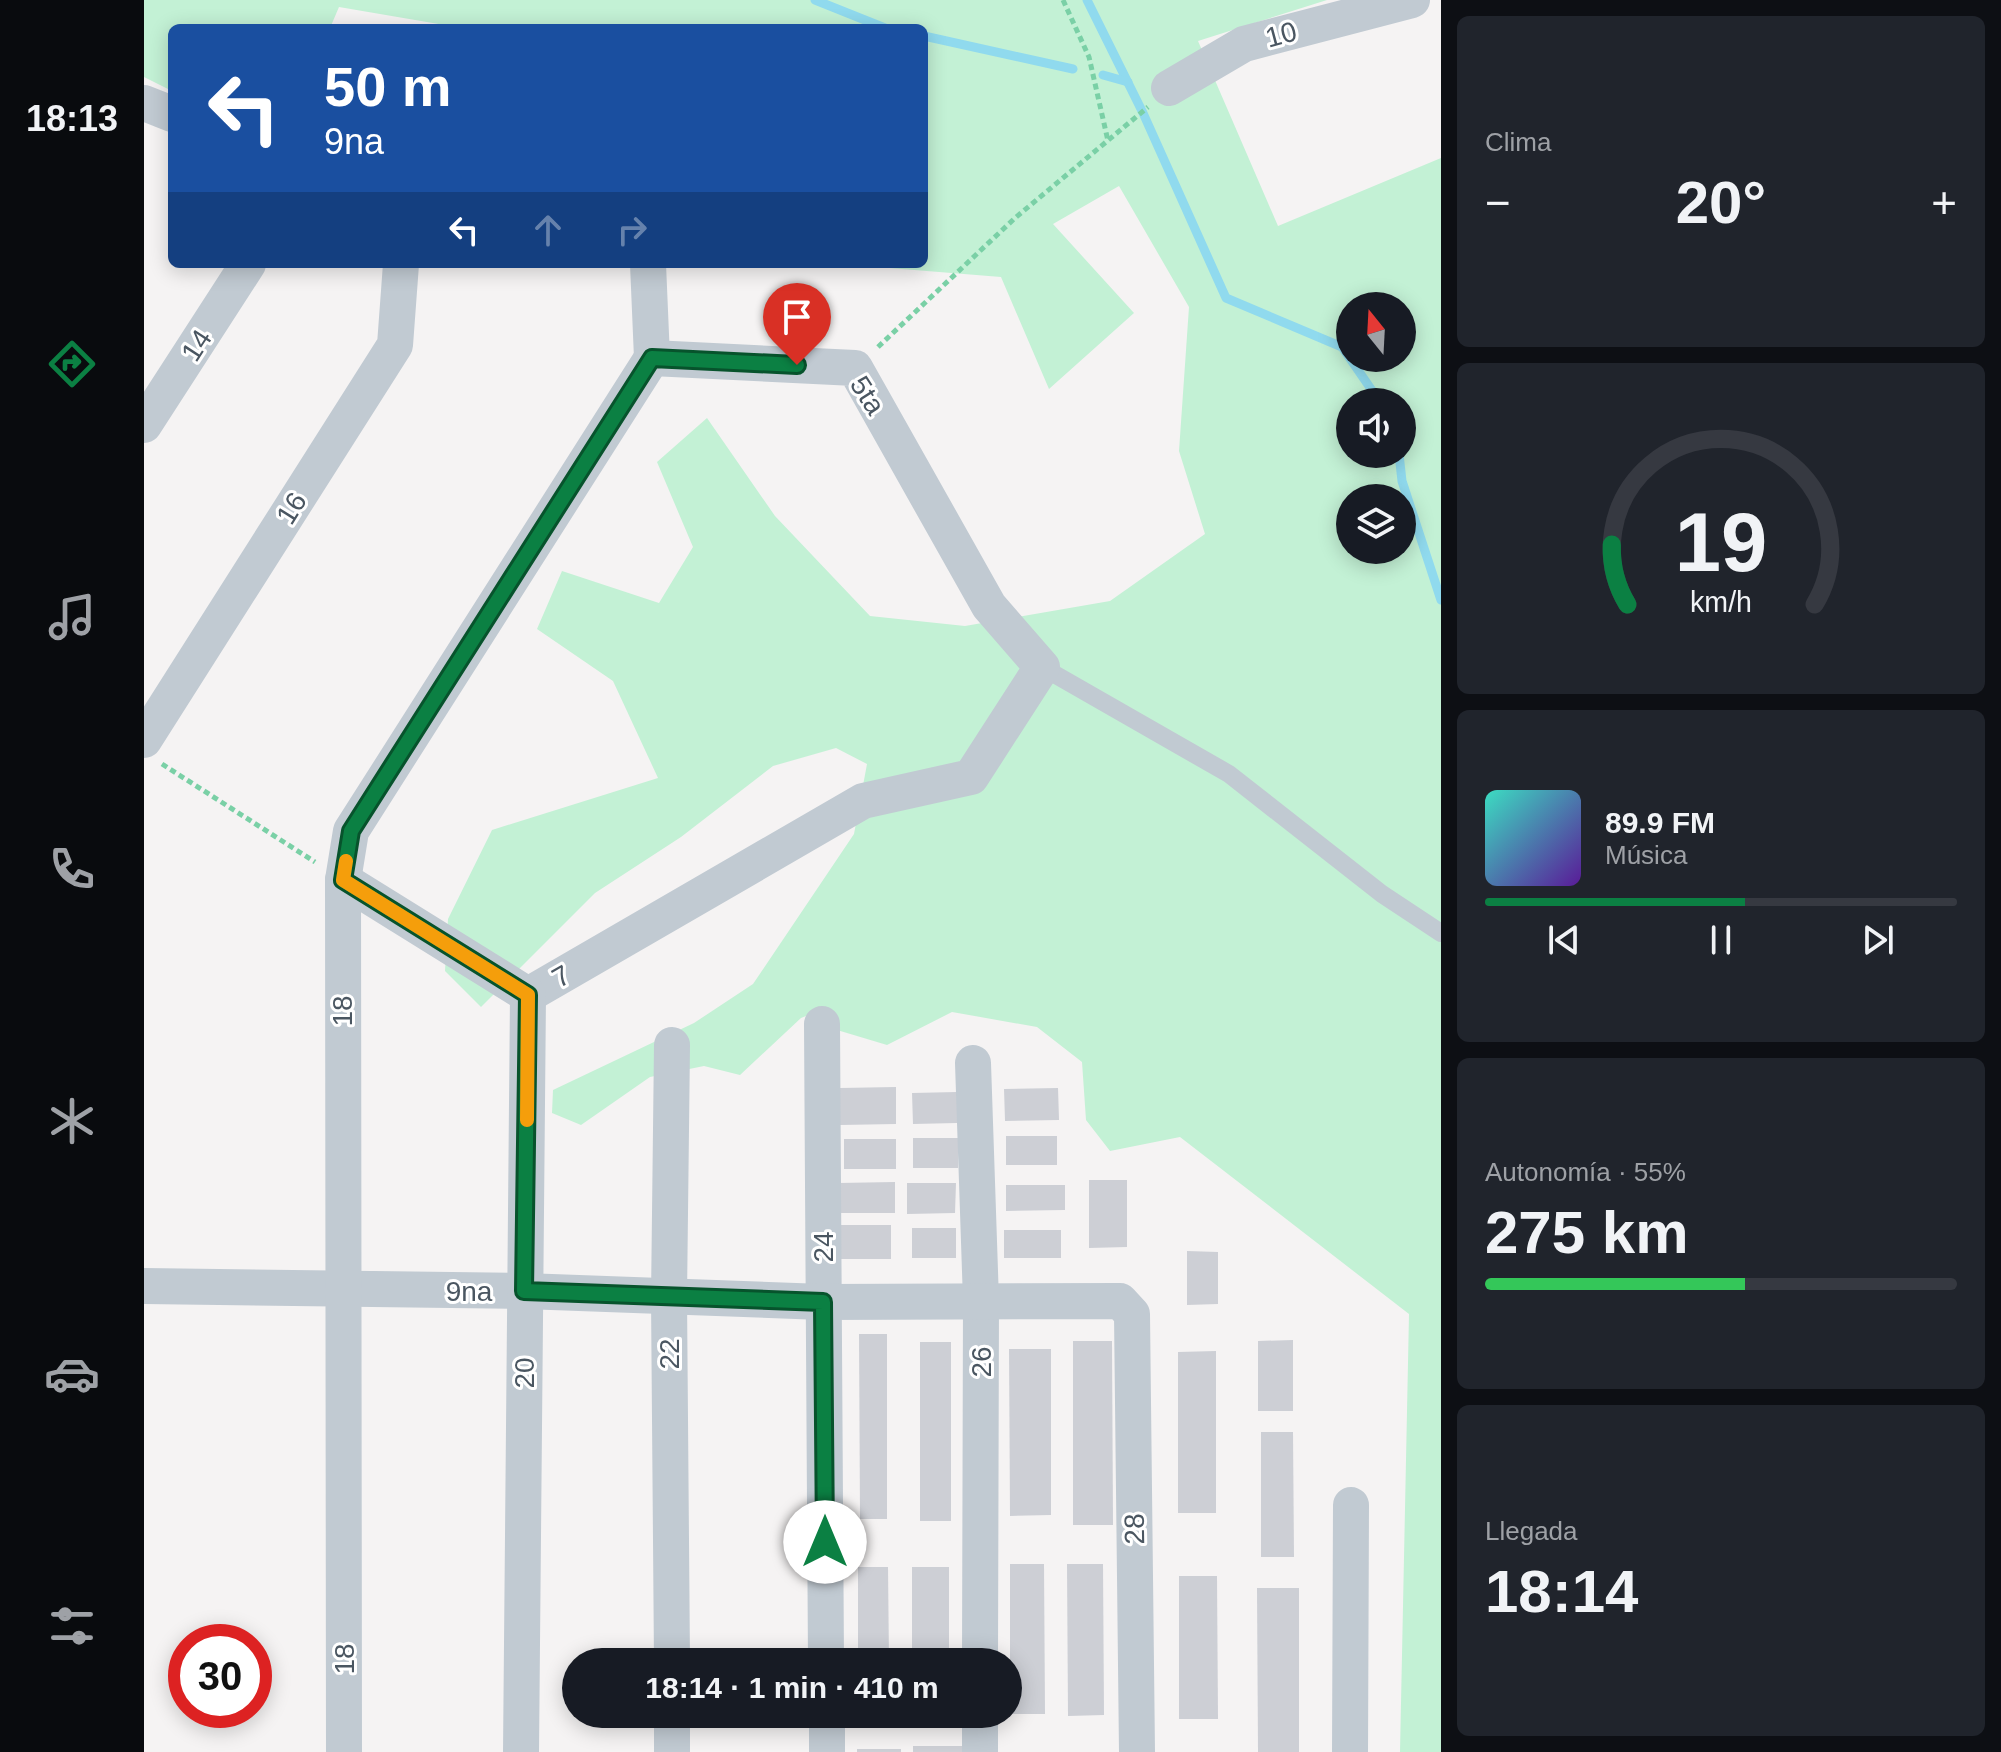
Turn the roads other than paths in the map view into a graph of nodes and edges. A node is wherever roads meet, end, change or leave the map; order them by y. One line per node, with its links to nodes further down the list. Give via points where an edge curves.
1 (1412, 0): 2 (street, 10, via 1244,44)
2 (1169, 88)
3 (144, 103): 4 (street)
4 (168, 112)
5 (245, 268): 9 (street, 14)
6 (401, 268): 11 (street, 16, via 395,345)
7 (648, 268): 8 (street)
8 (652, 358): 10 (street, 5ta, via 855,368 989,606); 12 (street, 18, via 351,831)
9 (144, 425)
10 (1042, 667): 13 (lane, via 1229,774 1382,894); 14 (street, 7, via 971,777 863,801)
11 (151, 750)
12 (343, 880): 14 (street, 7); 19 (street, 18)
13 (1441, 933)
14 (528, 995): 20 (street, 20)
15 (822, 1024): 23 (street, 24)
16 (672, 1045): 21 (street, 22)
17 (973, 1063): 22 (street, 26)
18 (144, 1286): 19 (street, 9na)
19 (341, 1291): 20 (street, 9na); 32 (street, 18)
20 (524, 1291): 21 (street, 9na); 33 (street, 20)
21 (669, 1297): 23 (street, 9na); 26 (street, 22)
22 (981, 1301): 23 (street, 9na); 24 (street, 9na, via 1120,1301); 28 (street, 26)
23 (823, 1302): 27 (street, 24)
24 (1127, 1306): 37 (street, 28, via 1132,1314)
25 (1351, 1505): 38 (street)
26 (672, 1648)
27 (826, 1648)
28 (980, 1648)
29 (672, 1728): 34 (street)
30 (827, 1728): 35 (street)
31 (980, 1728): 36 (street)
32 (344, 1752)
33 (521, 1752)
34 (672, 1752)
35 (827, 1752)
36 (980, 1752)
37 (1137, 1752)
38 (1350, 1752)

